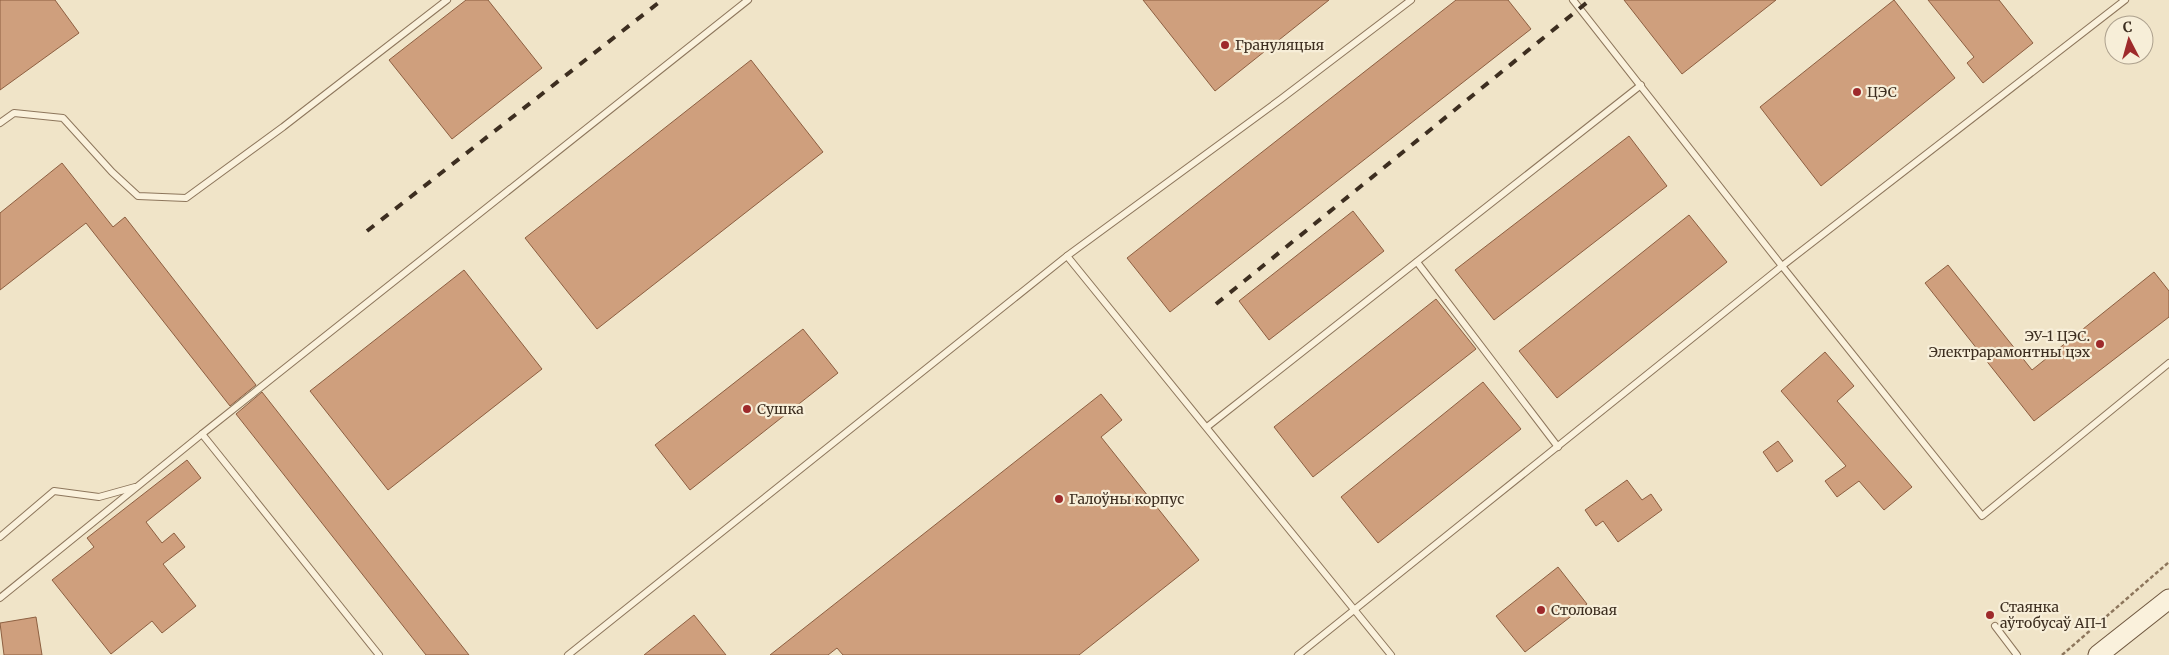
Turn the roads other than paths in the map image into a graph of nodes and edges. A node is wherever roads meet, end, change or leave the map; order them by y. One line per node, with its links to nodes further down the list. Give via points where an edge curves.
1 (447, 0): 7 (lane, via 186,198 138,196 63,118 14,113)
2 (748, 0): 13 (lane)
3 (1411, 0): 8 (lane)
4 (1573, 0): 6 (lane)
5 (2125, 0): 10 (lane)
6 (1641, 85): 9 (lane); 10 (lane)
7 (0, 123)
8 (1068, 256): 12 (lane); 22 (lane)
9 (1417, 262): 12 (lane); 14 (lane)
10 (1782, 266): 11 (lane, via 1982,516); 14 (lane)
11 (2169, 363)
12 (1206, 427): 19 (lane)
13 (202, 434): 15 (lane); 21 (lane)
14 (1558, 446): 19 (lane)
15 (138, 486): 16 (lane, via 99,497 54,491); 17 (lane)
16 (0, 537)
17 (0, 598)
18 (2169, 599): 26 (main road)
19 (1355, 609): 23 (lane); 24 (lane)
20 (1994, 626): 25 (lane)
21 (379, 655)
22 (568, 655)
23 (1298, 655)
24 (1391, 655)
25 (2017, 655)
26 (2098, 655)

